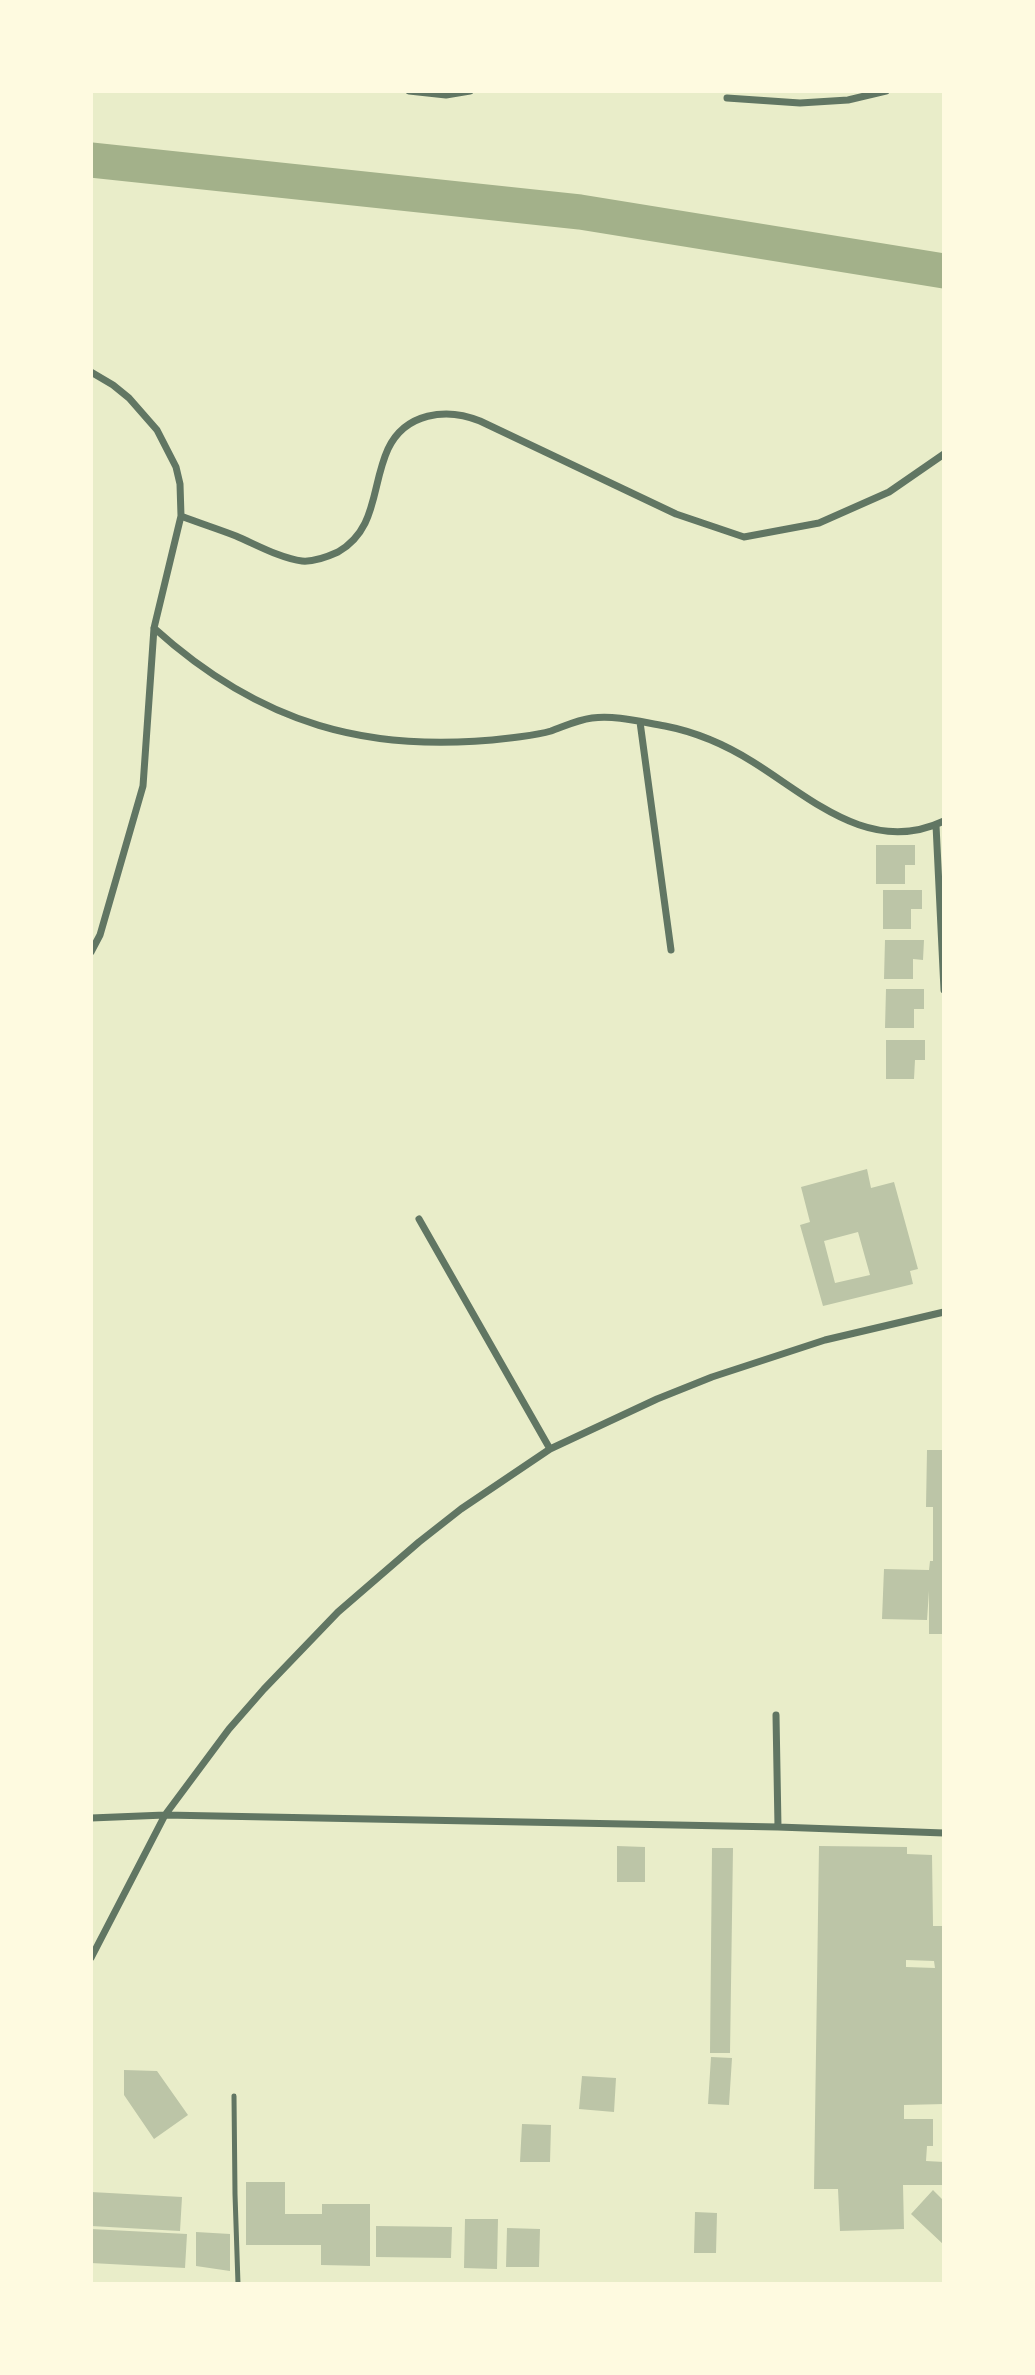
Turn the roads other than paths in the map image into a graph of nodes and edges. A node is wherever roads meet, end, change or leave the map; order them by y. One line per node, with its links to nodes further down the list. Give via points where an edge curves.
1 (409, 91): 2 (street, via 446,95)
2 (470, 91)
3 (886, 91): 4 (street, via 848,100 800,103)
4 (727, 98)
5 (91, 372): 7 (street, via 129,398 157,430 176,467)
6 (944, 454): 7 (street, via 889,492 819,523 744,537 676,514 469,417 445,413 421,418 394,440 362,530 345,547 324,558 300,561)
7 (181, 516): 8 (street)
8 (155, 628): 9 (street, via 232,688 290,716 350,735 410,743 461,743 532,735 591,718); 12 (street, via 143,786 100,935)
9 (640, 722): 10 (street, via 693,734 736,751 855,824 895,831); 11 (street)
10 (940, 823): 13 (street)
11 (671, 950)
12 (91, 952)
13 (944, 990)
14 (419, 1219): 16 (street)
15 (944, 1312): 16 (street, via 825,1340 712,1377)
16 (550, 1449): 18 (street, via 440,1525 338,1612 264,1689)
17 (776, 1715): 20 (street)
18 (164, 1815): 19 (street); 20 (street); 22 (street)
19 (91, 1818)
20 (778, 1827): 21 (street)
21 (944, 1833)
22 (91, 1958)
23 (234, 2096): 24 (lane)
24 (238, 2284)

